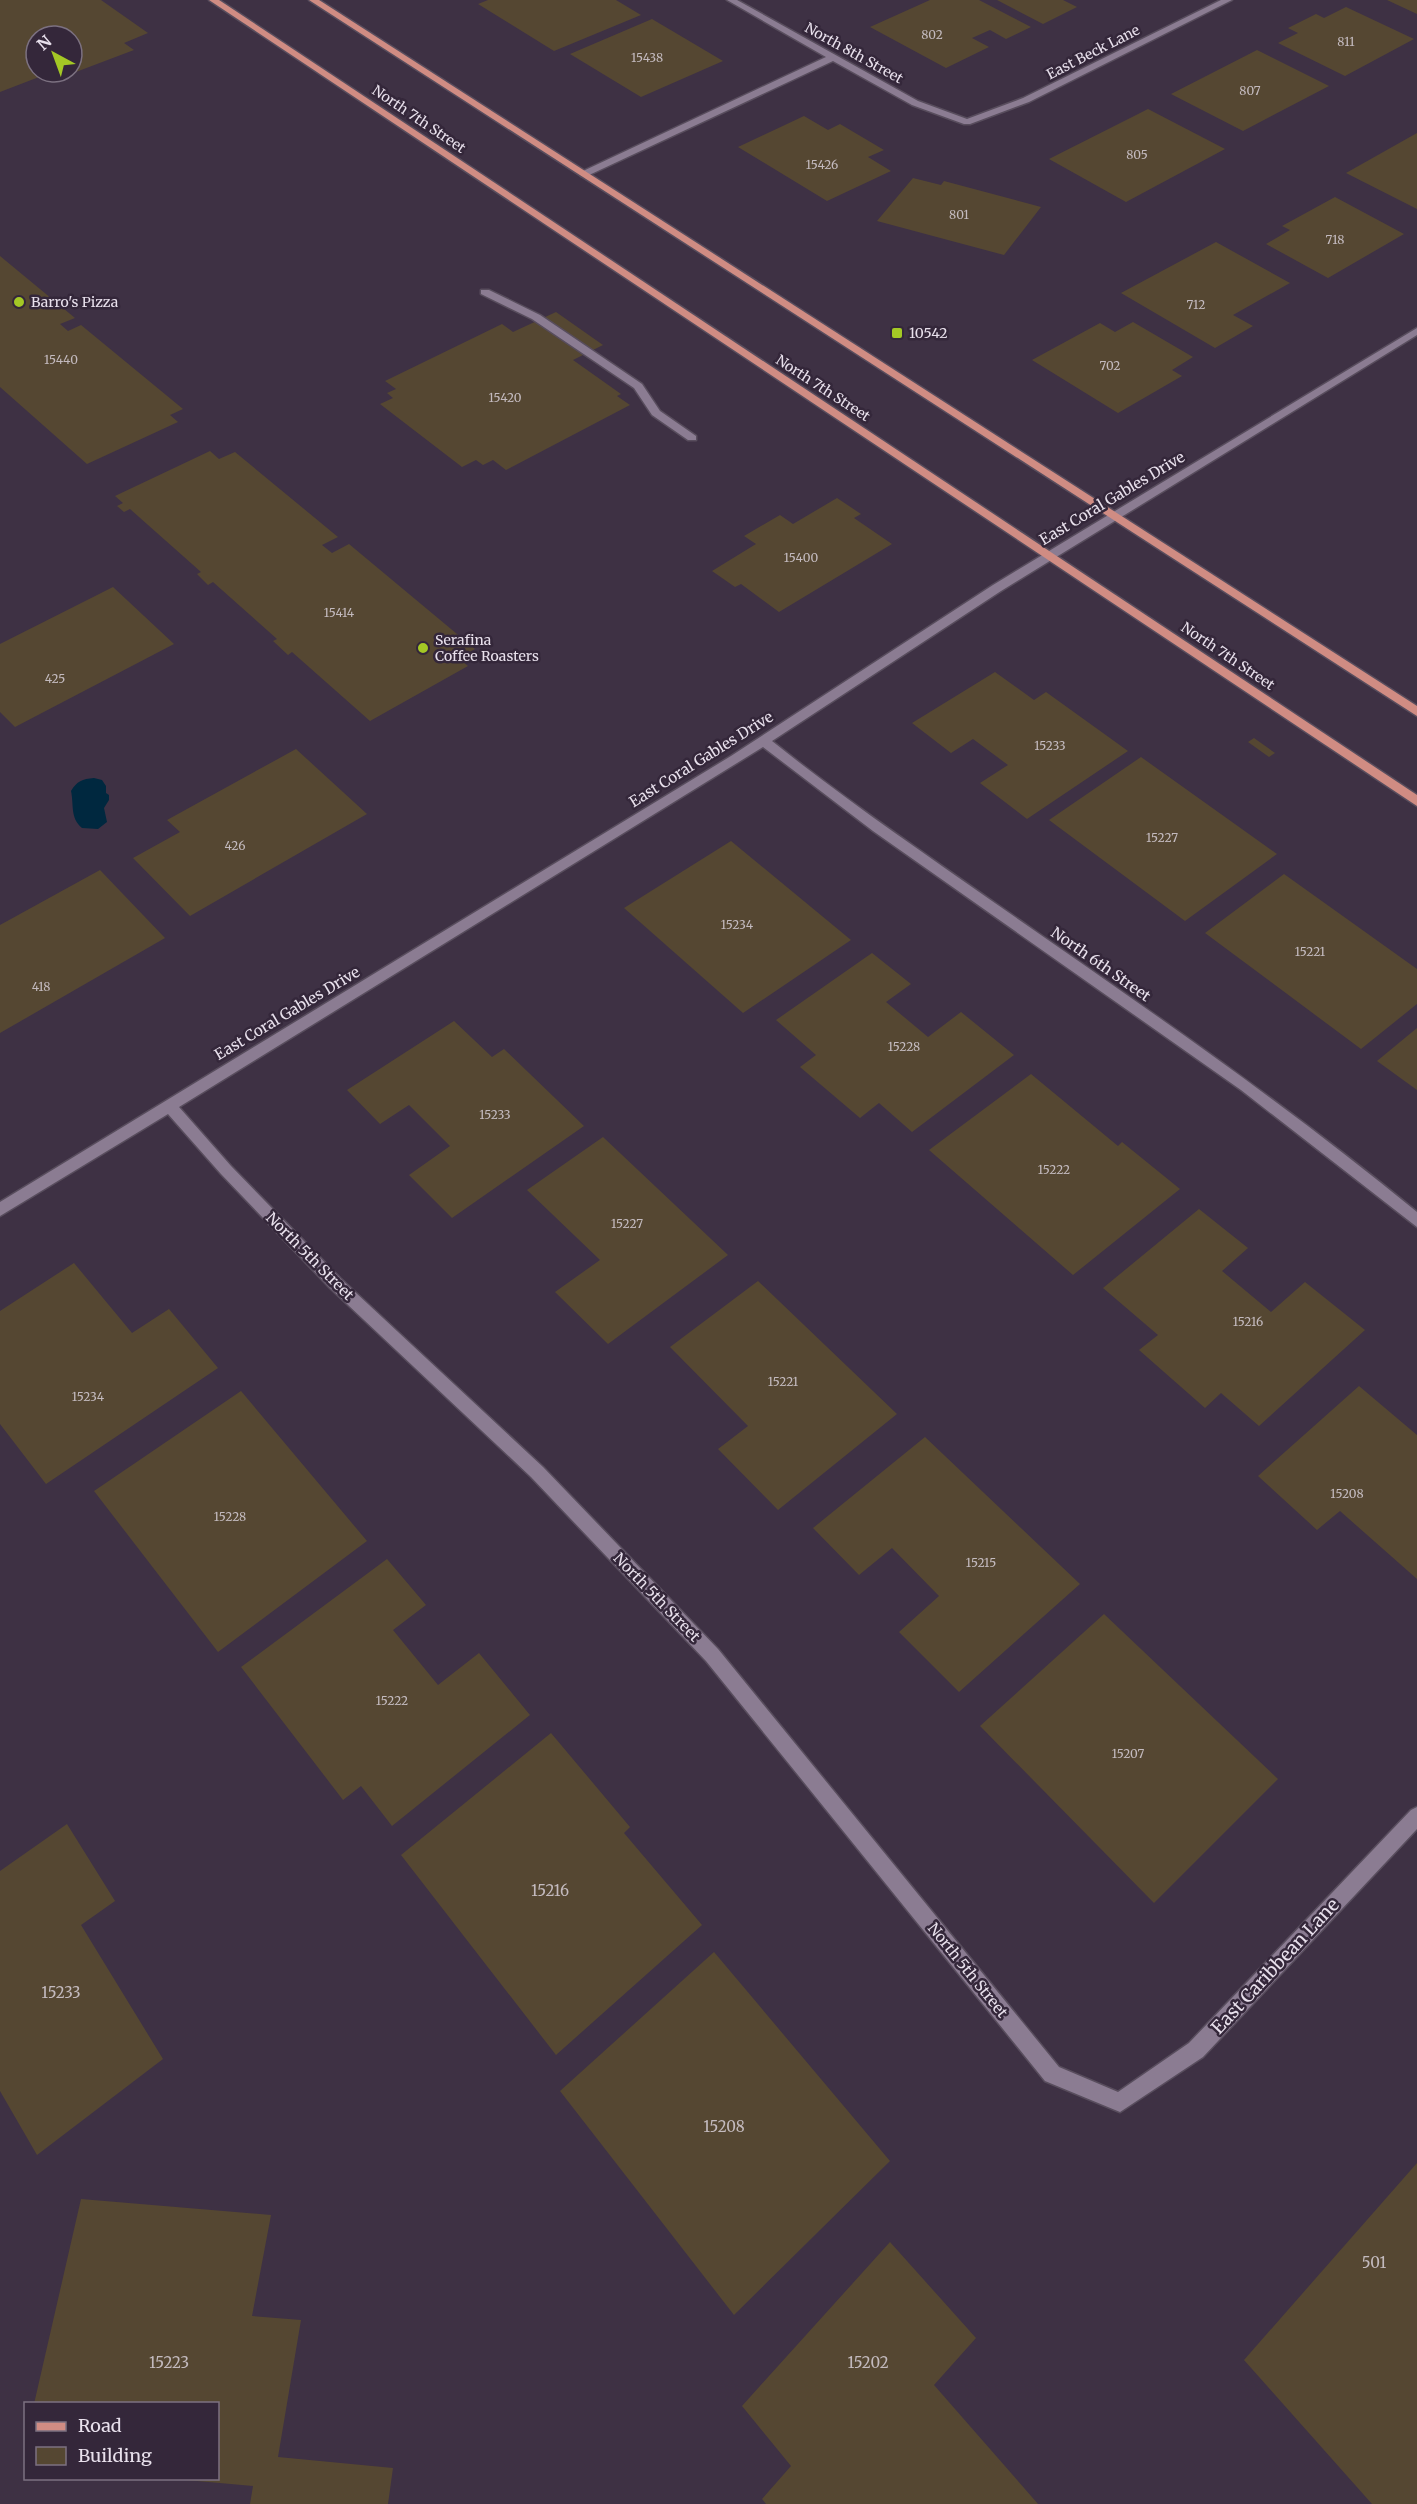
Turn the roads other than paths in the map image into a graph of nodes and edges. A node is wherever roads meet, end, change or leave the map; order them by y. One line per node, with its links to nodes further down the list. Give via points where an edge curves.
1 (213, 0): 12 (main road, North 7th Street)
2 (313, 0): 7 (main road)
3 (731, 0): 5 (street, North 8th Street)
4 (1228, 0): 6 (street, East Beck Lane, via 1026,100)
5 (833, 57): 6 (street, North 8th Street, via 915,103); 7 (street)
6 (967, 122)
7 (584, 174): 11 (main road)
8 (485, 292): 10 (street, via 536,317 638,386 656,413)
9 (1417, 331): 11 (street, East Coral Gables Drive)
10 (692, 438)
11 (1114, 516): 12 (street, East Coral Gables Drive); 13 (main road)
12 (1050, 555): 14 (street, East Coral Gables Drive); 15 (main road, North 7th Street)
13 (1417, 712)
14 (763, 740): 16 (street, East Coral Gables Drive); 18 (street, North 6th Street, via 813,782 1241,1081)
15 (1417, 801)
16 (168, 1105): 17 (street, East Coral Gables Drive); 20 (street, North 5th Street, via 335,1283 537,1472 712,1655 1052,2074)
17 (0, 1210)
18 (1417, 1221)
19 (1417, 1816): 20 (street, East Caribbean Lane, via 1196,2050)
20 (1120, 2102)

